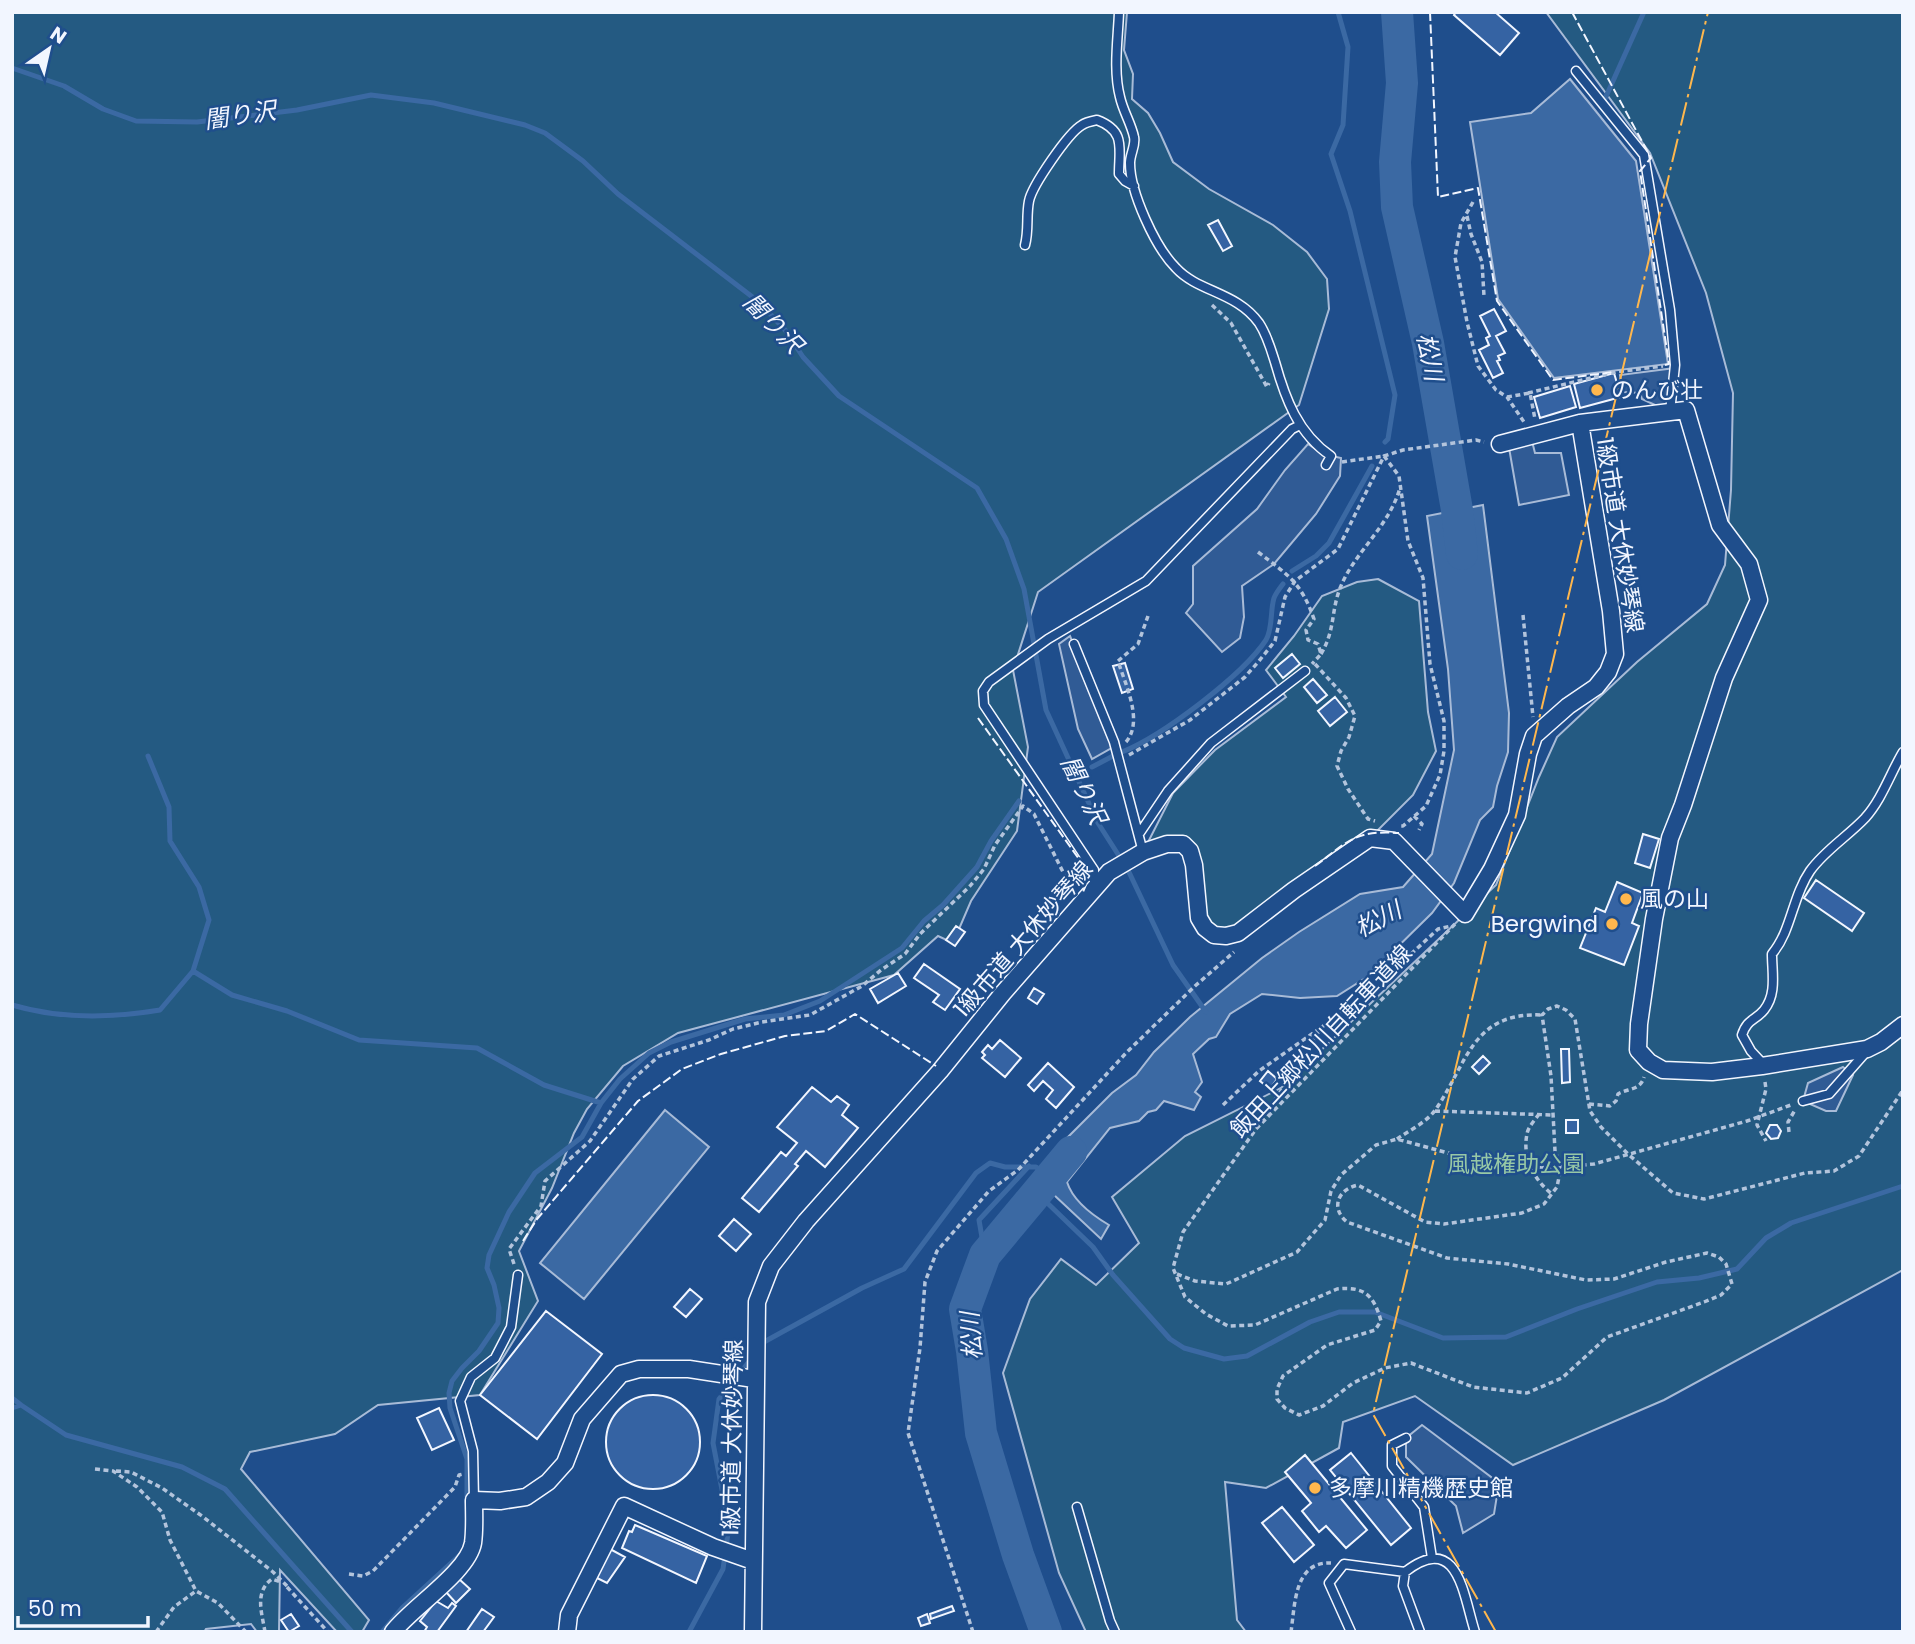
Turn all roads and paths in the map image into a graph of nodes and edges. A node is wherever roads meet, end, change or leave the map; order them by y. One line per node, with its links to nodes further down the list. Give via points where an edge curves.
1 (1119, 12): 3 (lane, via 1117,75 1119,96 1135,140 1130,162)
2 (1576, 71): 9 (lane, via 1644,155)
3 (1134, 186): 6 (lane, via 1119,174 1121,148 1110,125 1097,120 1082,125 1032,188); 15 (lane, via 1157,245 1177,270 1224,294 1259,322)
4 (1473, 202): 5 (path)
5 (1466, 214): 8 (path, via 1482,262); 12 (path, via 1455,257 1467,322 1478,366)
6 (1025, 245)
7 (1204, 296): 10 (path, via 1231,323 1267,387)
8 (1484, 296)
9 (1675, 365): 11 (path, via 1616,372); 13 (lane)
10 (1270, 380)
11 (1528, 393): 12 (path); 16 (path)
12 (1507, 397): 16 (path)
13 (1670, 412): 14 (street, 1級市道 大休妙琴線); 47 (street, via 1686,410 1720,525 1749,564 1759,600 1724,678 1670,838 1639,1024 1638,1050)
14 (1580, 424): 16 (street); 30 (street, 1級市道 大休妙琴線, via 1615,654 1596,687)
15 (1300, 425): 20 (lane, via 1331,456); 40 (lane, via 1146,581 1048,639 983,691 984,705 1094,870)
16 (1533, 436): 18 (street)
17 (1476, 440): 19 (path)
18 (1500, 444)
19 (1384, 456): 20 (path); 21 (path); 23 (path, via 1338,549)
20 (1326, 465)
21 (1401, 486): 27 (path, via 1395,504 1352,565 1339,592 1331,638); 34 (path, via 1408,541 1423,579 1430,664 1444,721 1440,775 1426,806)
22 (1258, 552): 23 (path)
23 (1295, 581): 27 (path, via 1314,619 1306,630 1308,640 1318,645); 33 (path, via 1285,597 1275,641 1245,677 1190,720)
24 (1523, 615): 30 (path)
25 (1148, 616): 31 (path, via 1138,644 1118,661 1132,704 1133,729 1122,744)
26 (1074, 645): 31 (lane)
27 (1321, 654): 28 (path)
28 (1314, 662): 29 (path); 35 (path, via 1346,698 1355,716 1338,766 1368,819)
29 (1305, 671): 38 (lane, via 1211,743 1168,791)
30 (1534, 736): 39 (street, 1級市道 大休妙琴線, via 1517,816 1465,914 1394,841 1370,838 1238,933 1214,935 1199,918 1190,851 1183,844 1167,844)
31 (1114, 742): 33 (lane)
32 (1903, 752): 48 (lane, via 1867,816 1811,868 1796,896 1784,935 1772,954 1773,996 1763,1012 1745,1024 1742,1035)
33 (1119, 761): 38 (lane)
34 (1414, 816): 36 (path, via 1402,826); 37 (path, via 1422,824)
35 (1380, 821)
36 (1391, 824)
37 (1419, 830)
38 (1139, 834): 39 (lane)
39 (1136, 855): 40 (street, 1級市道 大休妙琴線, via 1109,872)
40 (1094, 889): 41 (street, 1級市道 大休妙琴線)
41 (1077, 909): 66 (path, via 1034,814 1023,806 970,886 905,954 862,986 810,1015 733,1029 659,1056 633,1079 590,1141 545,1181 541,1206 509,1249); 67 (street, 1級市道 大休妙琴線, via 771,1266 757,1302)
42 (1195, 986): 88 (path, via 1018,1170 989,1191 937,1251 925,1282 908,1433)
43 (1542, 1015): 51 (path, via 1557,1006 1575,1019); 53 (path, via 1505,1018 1489,1029 1468,1051); 55 (path)
44 (1903, 1025): 46 (street)
45 (1321, 1028): 52 (path, via 1259,1071); 57 (path); 57 (path, 飯田上郷松川自転車道線, via 1362,994 1382,986 1438,929 1455,924)
46 (1867, 1049): 48 (street); 50 (lane, via 1829,1094)
47 (1648, 1062): 48 (street, via 1663,1070 1713,1072); 51 (path, via 1642,1083 1634,1089 1618,1094 1610,1106)
48 (1764, 1066): 56 (path, via 1766,1089)
49 (1903, 1090): 61 (path, via 1859,1156 1834,1171 1805,1173 1704,1199 1673,1193)
50 (1803, 1101): 56 (path); 58 (path, via 1788,1122)
51 (1589, 1104): 61 (path, via 1601,1126)
52 (1223, 1105)
53 (1435, 1111): 54 (path); 59 (path)
54 (1539, 1114): 55 (path); 63 (path, via 1527,1131 1525,1154)
55 (1553, 1115): 62 (path)
56 (1759, 1117): 60 (path, via 1757,1125); 61 (path)
57 (1256, 1129): 65 (path, 飯田上郷松川自転車道線, via 1183,1232)
58 (1789, 1132)
59 (1397, 1139): 63 (path, via 1506,1169); 65 (path, via 1376,1144 1340,1175 1325,1220 1297,1252 1226,1284 1195,1282)
60 (1766, 1141)
61 (1628, 1154): 62 (path)
62 (1561, 1167): 63 (path); 64 (path)
63 (1532, 1169): 64 (path)
64 (1552, 1194): 65 (path, via 1545,1204 1522,1213 1444,1224 1425,1222 1358,1185 1344,1190 1337,1209 1347,1222 1447,1258 1508,1264 1586,1280 1614,1279 1707,1253 1726,1264 1732,1284 1721,1295 1607,1337 1562,1378 1527,1394 1473,1387 1411,1363 1385,1368 1353,1383 1323,1406 1299,1415 1277,1399 1283,1376 1327,1345 1375,1330 1381,1321 1376,1302 1363,1291 1348,1287 1255,1325 1228,1326 1185,1297)
65 (1175, 1273)
66 (518, 1275): 72 (lane, via 511,1327 495,1358 471,1377 460,1401 473,1451)
67 (752, 1374): 72 (street, via 661,1368 621,1374 582,1419 565,1463 548,1482 526,1497); 75 (street, 1級市道 大休妙琴線)
68 (1406, 1437): 74 (lane, via 1392,1445 1392,1466 1424,1507)
69 (95, 1469): 70 (path)
70 (113, 1471): 79 (path, via 131,1472 162,1488); 80 (path, via 162,1512 170,1540)
71 (459, 1475): 78 (path, via 455,1487 373,1571 363,1576)
72 (474, 1500): 85 (street, via 469,1555)
73 (1077, 1507): 89 (lane)
74 (1432, 1559): 77 (lane); 93 (lane, via 1455,1569)
75 (753, 1561): 86 (street, via 624,1506 569,1615); 87 (street, 1級市道 大休妙琴線)
76 (1343, 1564): 77 (lane); 90 (path, via 1308,1568 1296,1597); 91 (lane, via 1329,1583)
77 (1405, 1572): 92 (lane, via 1403,1586)
78 (349, 1574)
79 (288, 1587): 83 (path, via 272,1579 264,1587 260,1600); 84 (path)
80 (197, 1591): 81 (path, via 174,1607); 82 (path, via 218,1603)
81 (156, 1632)
82 (246, 1632)
83 (265, 1632)
84 (328, 1632)
85 (393, 1632)
86 (568, 1632)
87 (753, 1632)
88 (973, 1632)
89 (1115, 1632)
90 (1291, 1632)
91 (1351, 1632)
92 (1420, 1632)
93 (1475, 1632)

